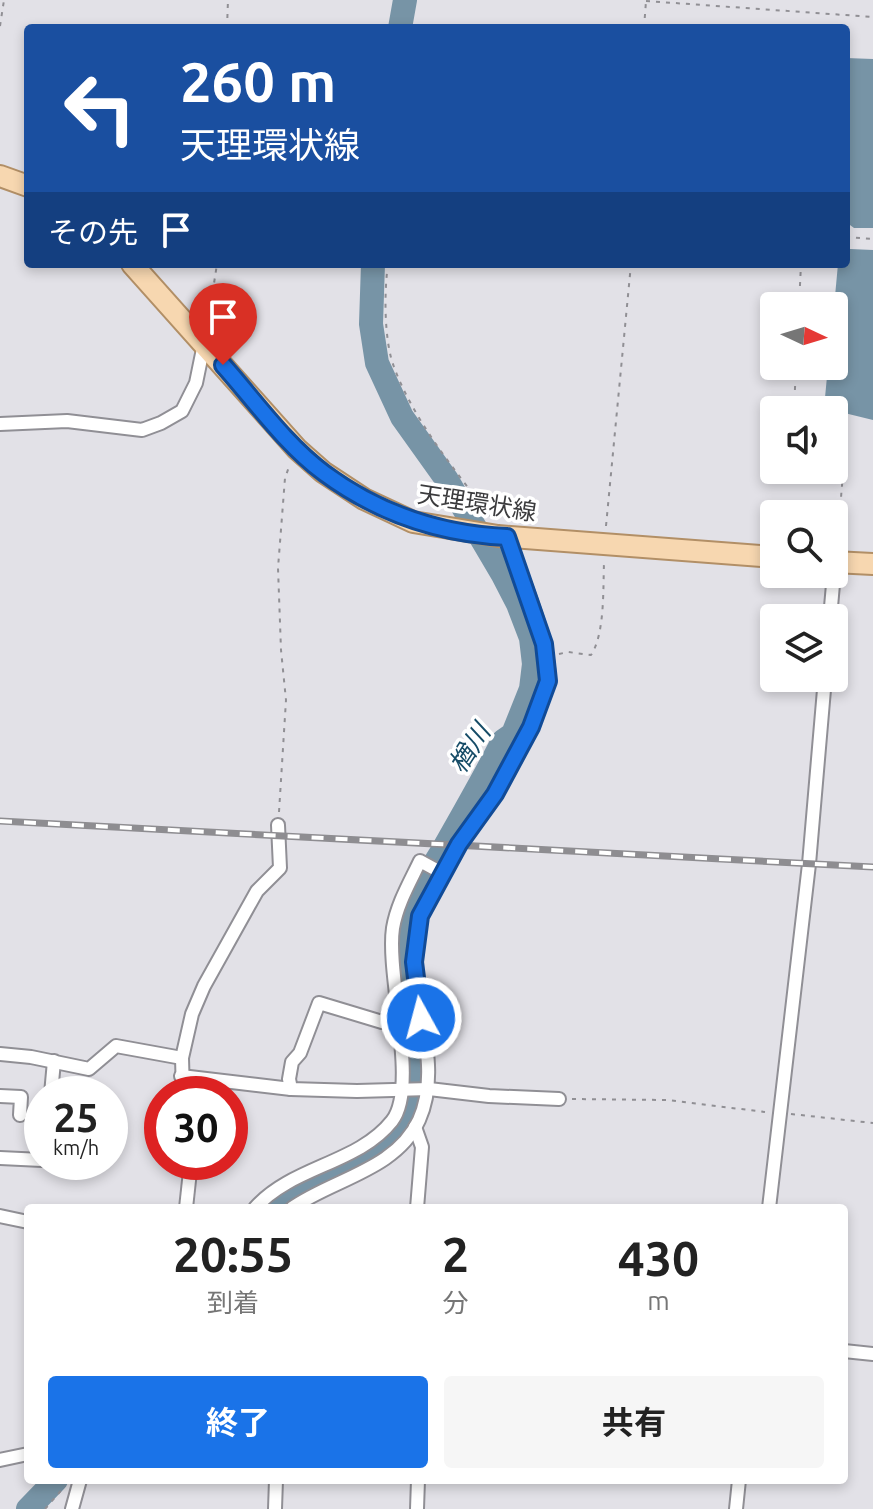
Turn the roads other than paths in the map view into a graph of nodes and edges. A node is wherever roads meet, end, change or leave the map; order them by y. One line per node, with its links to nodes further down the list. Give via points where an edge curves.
1 (0, 176): 2 (main road)
2 (24, 185)
3 (136, 268): 4 (main road, 天理環状線)
4 (204, 344): 5 (street, via 196,383 182,411 161,423 142,430 67,421); 6 (main road, 天理環状線, via 297,449 364,499 413,522)
5 (0, 424)
6 (502, 537): 7 (main road, 天理環状線); 12 (street, via 544,644 548,681 531,727 495,794)
7 (760, 556)
8 (848, 563): 9 (main road)
9 (873, 564)
10 (824, 692): 35 (street)
11 (278, 825): 16 (street, via 280,868 257,891 204,986)
12 (442, 873): 13 (street, via 420,916 414,962); 14 (street, via 420,861 397,914 391,958)
13 (421, 1018): 14 (street); 22 (street)
14 (399, 1021): 21 (street, via 382,1022 319,1003 292,1062); 23 (street)
15 (0, 1054): 17 (street)
16 (182, 1058): 17 (street, via 116,1046 89,1069); 19 (street)
17 (54, 1061): 18 (street)
18 (53, 1076)
19 (181, 1076)
20 (248, 1084): 21 (street)
21 (291, 1089): 23 (street)
22 (427, 1089): 23 (street); 25 (street); 27 (street)
23 (404, 1090): 32 (street, via 395,1118 383,1131 287,1181)
24 (0, 1096): 26 (street, via 21,1097)
25 (559, 1099)
26 (20, 1115)
27 (415, 1127): 33 (street, via 375,1166); 34 (street, via 422,1147)
28 (0, 1158): 29 (street)
29 (24, 1159)
30 (189, 1180): 31 (street)
31 (186, 1204)
32 (259, 1204)
33 (300, 1204)
34 (417, 1204)
35 (770, 1204)
36 (0, 1216): 37 (street)
37 (24, 1221)
38 (848, 1351): 39 (street)
39 (873, 1354)
40 (24, 1455): 41 (street)
41 (0, 1460)
42 (79, 1484): 46 (street)
43 (276, 1484): 47 (street)
44 (418, 1484): 48 (street)
45 (739, 1484): 49 (street)
46 (72, 1509)
47 (275, 1509)
48 (417, 1509)
49 (736, 1509)

